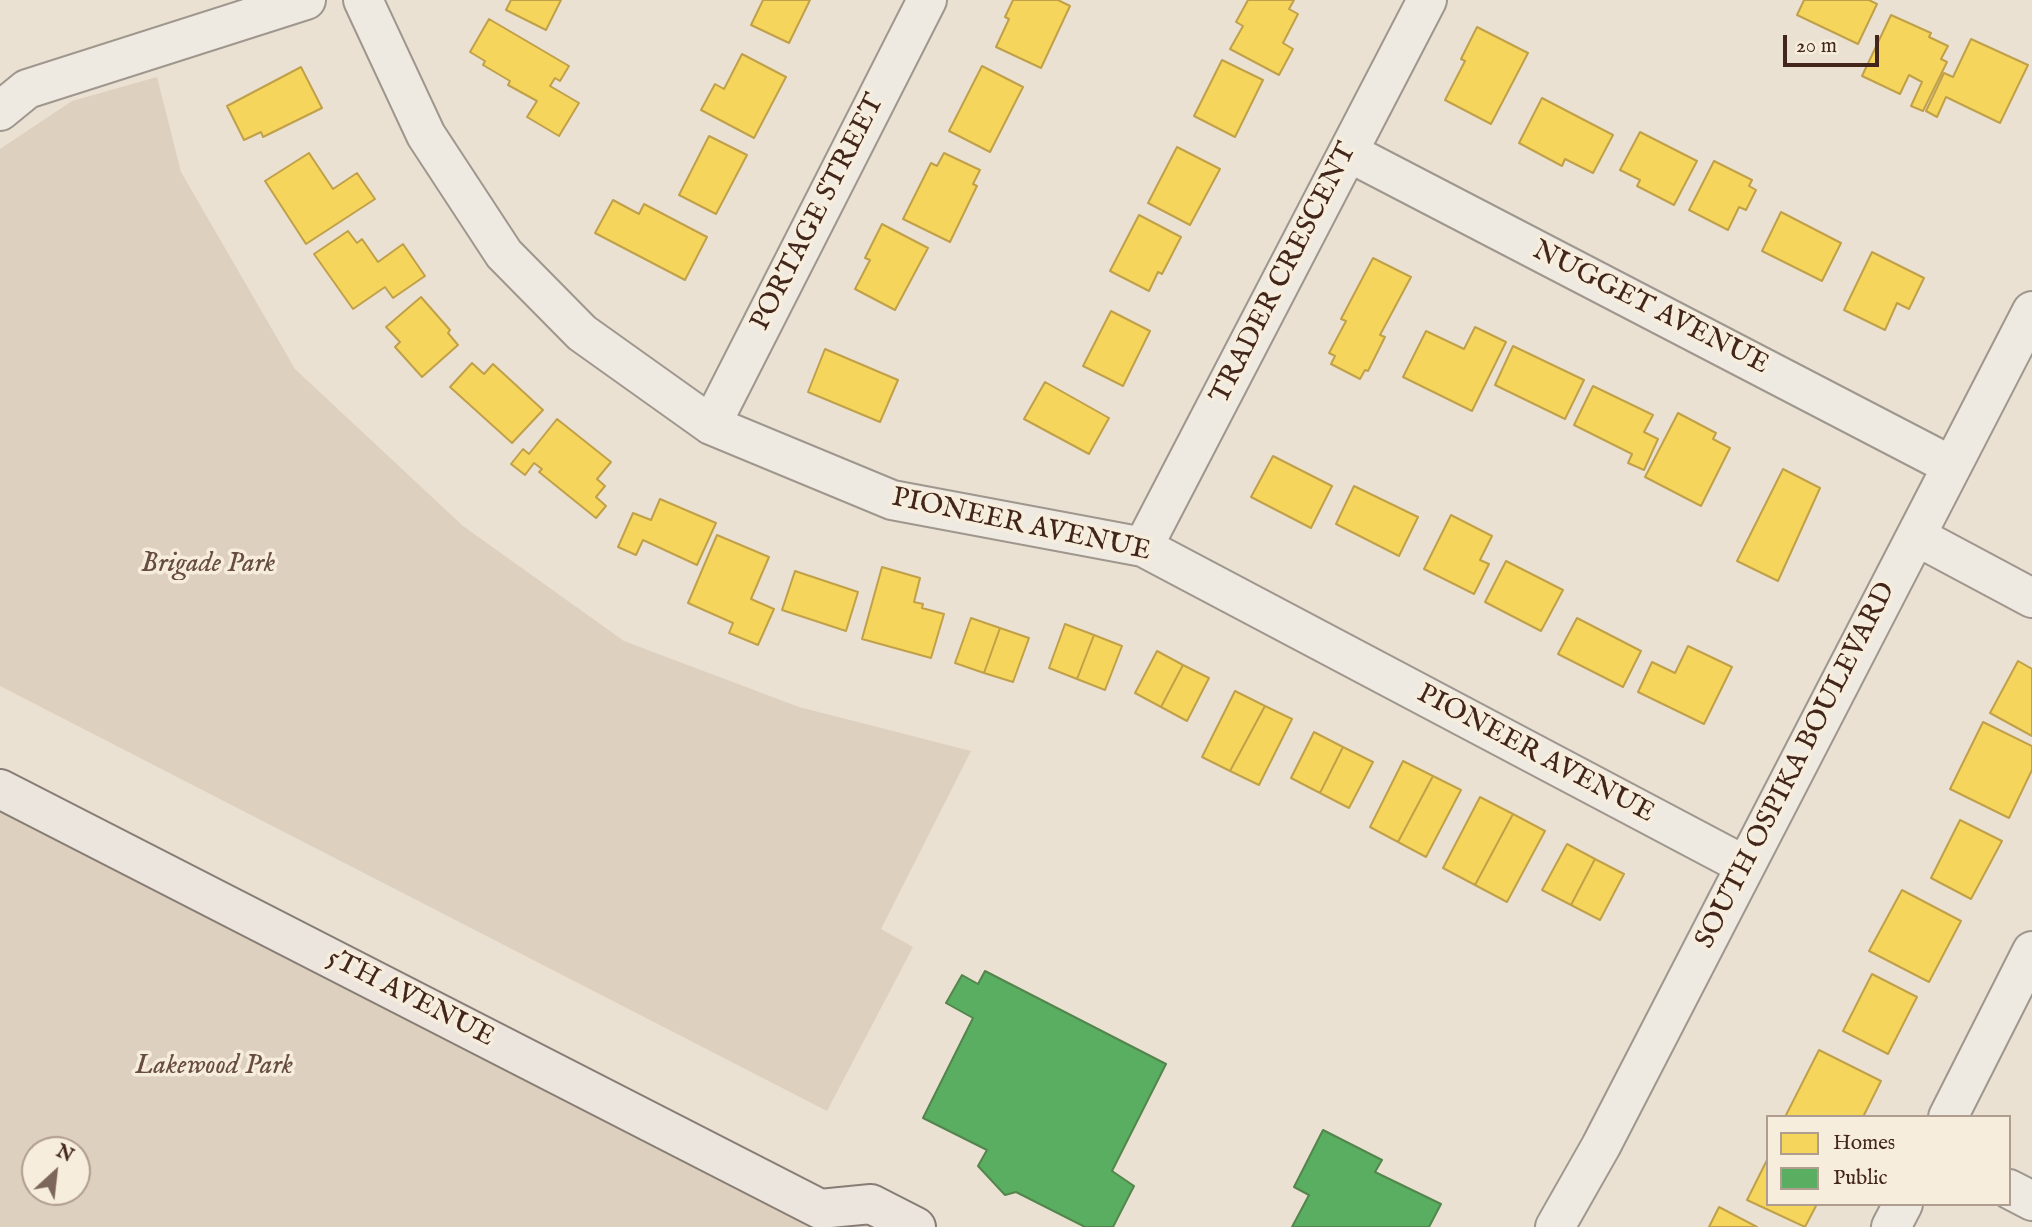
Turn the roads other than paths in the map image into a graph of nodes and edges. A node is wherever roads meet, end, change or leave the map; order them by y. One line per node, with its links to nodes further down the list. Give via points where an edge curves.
1 (306, 0): 5 (street, via 27,89)
2 (363, 0): 8 (street, PIONEER AVENUE, via 426,135 504,254 582,333)
3 (927, 0): 8 (street, PORTAGE STREET)
4 (1427, 0): 6 (street, TRADER CRESCENT)
5 (0, 111)
6 (1348, 152): 9 (street, NUGGET AVENUE); 11 (street, TRADER CRESCENT)
7 (2032, 312): 9 (street, SOUTH OSPIKA BOULEVARD)
8 (711, 425): 11 (street, PIONEER AVENUE, via 892,500)
9 (1952, 466): 10 (street, SOUTH OSPIKA BOULEVARD)
10 (1916, 536): 12 (street); 14 (street, SOUTH OSPIKA BOULEVARD)
11 (1143, 547): 14 (street, PIONEER AVENUE)
12 (2032, 598)
13 (0, 789): 20 (main road, 5TH AVENUE)
14 (1744, 865): 21 (street, SOUTH OSPIKA BOULEVARD)
15 (2032, 951): 16 (street)
16 (1949, 1115)
17 (2011, 1190): 18 (street)
18 (2032, 1201)
19 (1902, 1206): 23 (street)
20 (825, 1218): 22 (main road, 5TH AVENUE, via 871,1204)
21 (1557, 1225)
22 (916, 1227)
23 (1891, 1227)

